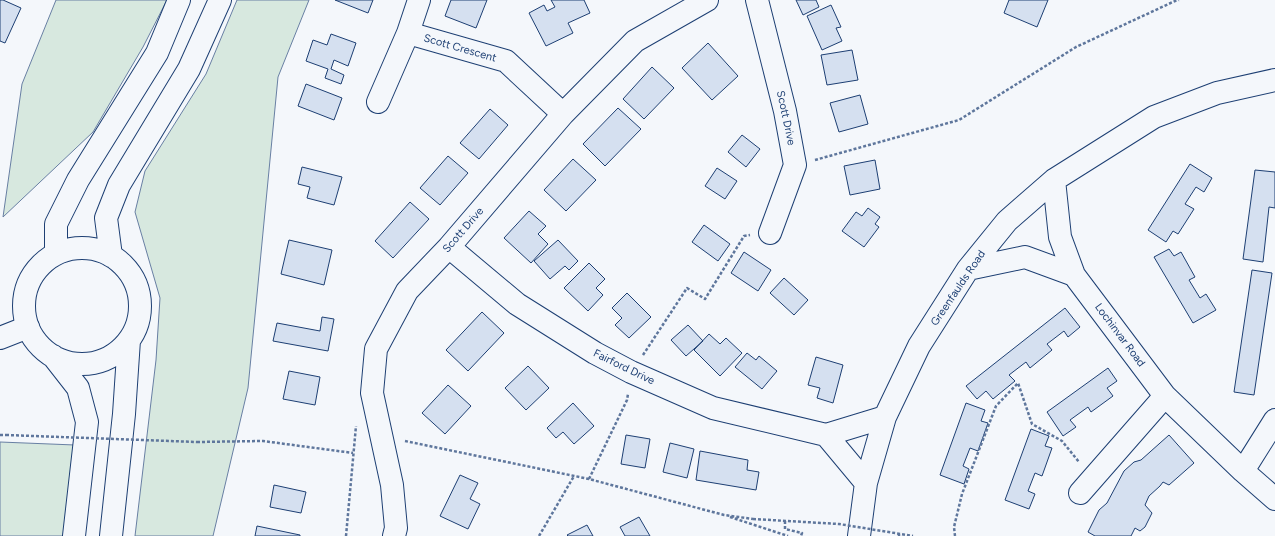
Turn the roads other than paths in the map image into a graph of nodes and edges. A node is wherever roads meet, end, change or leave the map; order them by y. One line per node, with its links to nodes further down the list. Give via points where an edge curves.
1 (179, 0): 13 (street, via 157,53 78,180 56,224)
2 (220, 0): 14 (street, via 188,69 119,185 106,218)
3 (419, 0): 6 (street)
4 (707, 0): 9 (street, Scott Drive, via 635,41)
5 (757, 0): 11 (street, Scott Drive, via 785,111 795,165)
6 (408, 33): 8 (street); 9 (street, Scott Crescent, via 506,61)
7 (1275, 80): 10 (street, Greenfaulds Road, via 1216,93 1154,117)
8 (378, 102)
9 (564, 114): 12 (street, Scott Drive)
10 (1054, 180): 15 (street, Greenfaulds Road, via 1007,221); 16 (street, Lochinvar Road, via 1060,237)
11 (770, 233)
12 (449, 246): 24 (street, Fairford Drive, via 517,304 595,353 631,372 713,408); 31 (street, Scott Drive, via 407,291 376,349 372,393 392,485 396,528)
13 (56, 254): 14 (street, via 74,249 93,249); 17 (street, via 42,264 31,278 25,293 24,310)
14 (110, 256): 19 (street, via 123,266 133,279 138,294 140,310 137,325)
15 (968, 269): 16 (street, via 1025,257); 22 (street, Greenfaulds Road, via 919,346)
16 (1074, 275): 21 (street, Lochinvar Road)
17 (28, 327): 18 (street); 20 (street, via 38,344)
18 (0, 338)
19 (129, 340): 20 (street, via 117,352 102,360 86,364 69,363); 30 (street)
20 (53, 356): 29 (street, via 78,388 87,422)
21 (1165, 396): 25 (street, Lochinvar Road); 27 (street)
22 (885, 417): 24 (street); 26 (street, Greenfaulds Road)
23 (1275, 420): 25 (street)
24 (826, 435): 26 (street)
25 (1243, 471): 28 (street, Lochinvar Road)
26 (866, 483): 32 (street, Greenfaulds Road)
27 (1087, 485)
28 (1275, 499)
29 (74, 536)
30 (111, 536)
31 (394, 536)
32 (859, 536)

